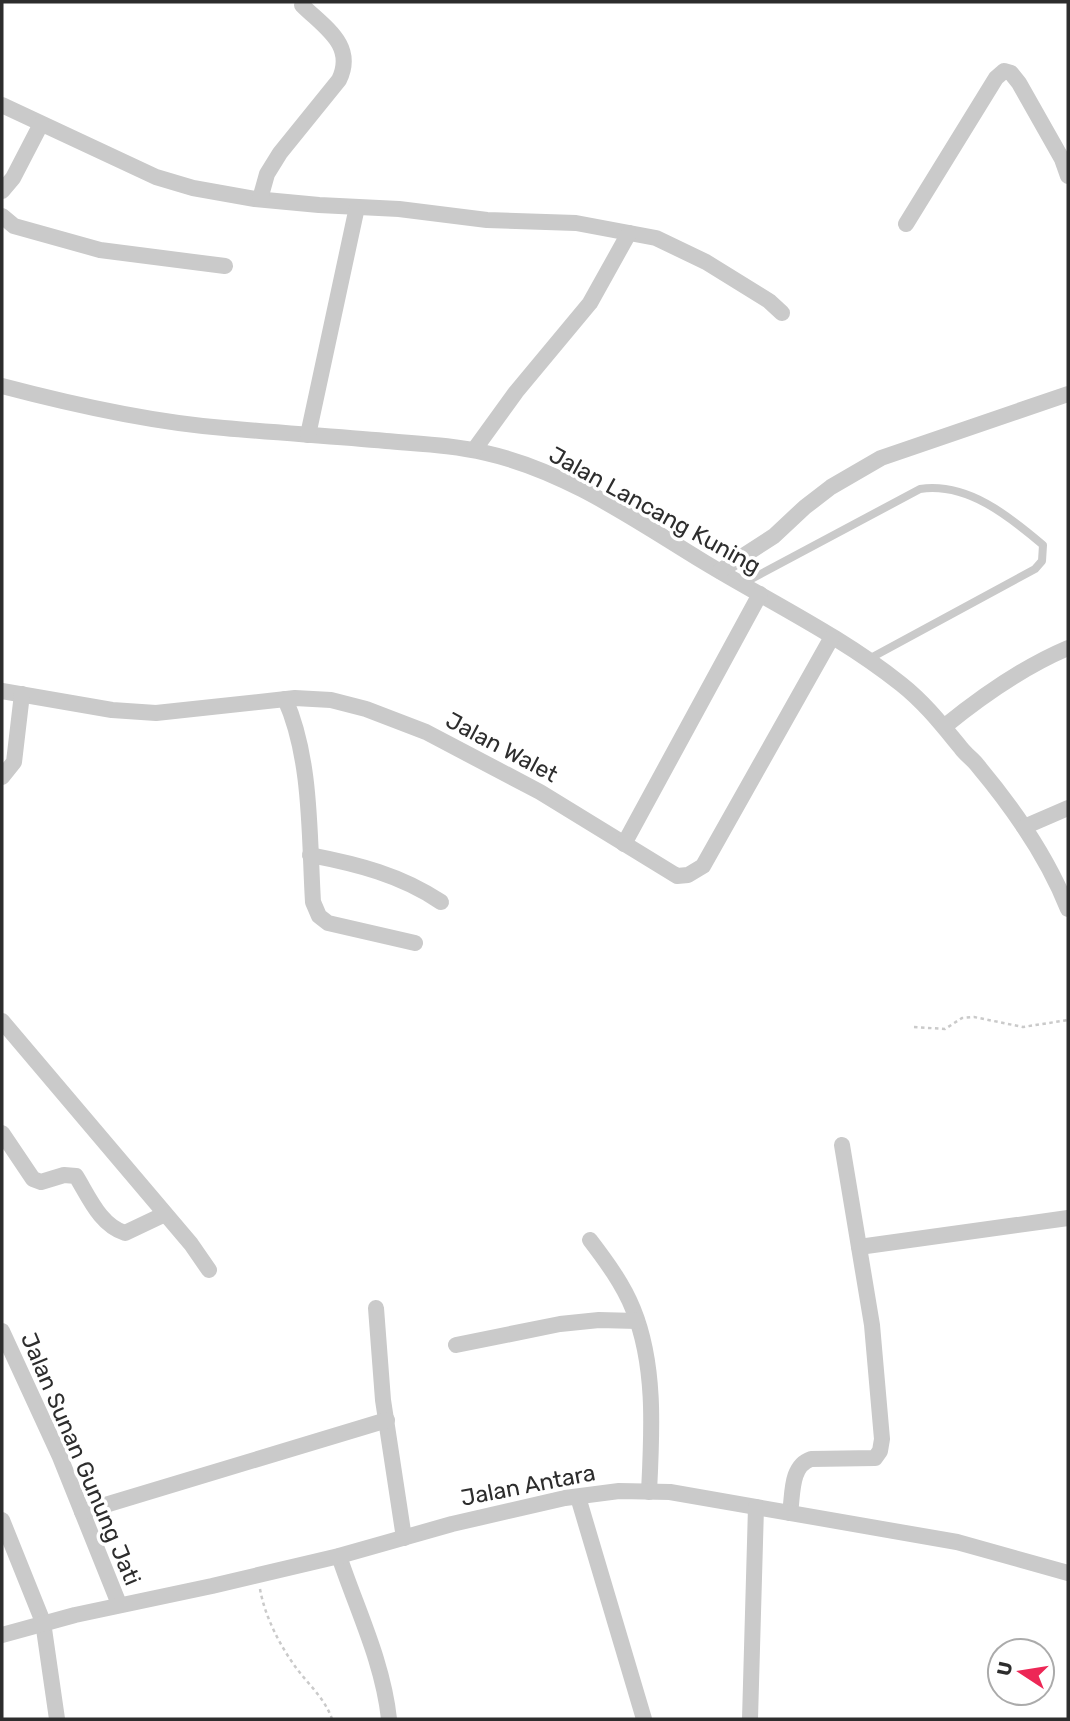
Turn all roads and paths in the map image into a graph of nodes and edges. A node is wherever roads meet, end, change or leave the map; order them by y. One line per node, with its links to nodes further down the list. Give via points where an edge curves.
1 (302, 5): 6 (street, via 341,46 344,69 280,153 267,174)
2 (2, 105): 3 (street)
3 (41, 124): 5 (street); 6 (street, via 174,183)
4 (1068, 176): 9 (street, via 1019,83 1004,71)
5 (2, 191)
6 (260, 199): 7 (street)
7 (357, 207): 10 (street, via 576,223); 15 (street)
8 (2, 216): 11 (street, via 14,226 100,250)
9 (906, 225)
10 (629, 233): 12 (street, via 656,238 706,262); 16 (street, via 590,303)
11 (225, 266)
12 (782, 313)
13 (2, 386): 15 (street, Jalan Lancang Kuning, via 175,422)
14 (1068, 394): 17 (street, via 881,458 831,487 774,536)
15 (308, 435): 16 (street, Jalan Lancang Kuning)
16 (474, 450): 17 (street, Jalan Lancang Kuning, via 560,479)
17 (720, 571): 18 (street, Jalan Lancang Kuning)
18 (742, 584): 19 (street, Jalan Lancang Kuning); 22 (lane, via 920,489 956,490 1007,515 1043,545 1042,561 1035,569)
19 (760, 594): 20 (street, Jalan Lancang Kuning); 30 (street)
20 (832, 637): 22 (street, Jalan Lancang Kuning); 30 (street, Jalan Walet, via 704,866 677,876)
21 (1068, 648): 26 (street, via 975,701)
22 (867, 660): 26 (street, Jalan Lancang Kuning, via 901,684)
23 (2, 691): 24 (street, Jalan Walet)
24 (22, 694): 25 (street, Jalan Walet, via 156,713); 27 (street, via 13,762)
25 (285, 699): 30 (street, Jalan Walet, via 331,700 426,733 540,792); 31 (street, via 300,747)
26 (944, 726): 29 (street, Jalan Lancang Kuning)
27 (2, 777)
28 (1068, 808): 29 (street)
29 (1024, 827): 33 (street, Jalan Lancang Kuning)
30 (624, 844)
31 (310, 855): 32 (street, via 393,876); 34 (street, via 313,902 319,916 328,923)
32 (441, 902)
33 (1068, 909)
34 (415, 943)
35 (1068, 1020): 37 (path, via 1023,1027 974,1017 962,1018 945,1029)
36 (2, 1021): 40 (street)
37 (914, 1027)
38 (2, 1133): 40 (street, via 33,1179 41,1182 76,1176 101,1218 116,1230 125,1233)
39 (842, 1145): 43 (street)
40 (165, 1214): 44 (street)
41 (1068, 1218): 43 (street)
42 (590, 1240): 46 (street)
43 (859, 1247): 54 (street, via 872,1325 880,1451 875,1458 804,1461 796,1472)
44 (209, 1270)
45 (376, 1308): 49 (street)
46 (637, 1321): 48 (street, via 560,1324); 50 (street, via 650,1401)
47 (2, 1331): 53 (street, Jalan Sunan Gunung Jati)
48 (456, 1345)
49 (387, 1420): 53 (street); 56 (street)
50 (649, 1492): 51 (street, Jalan Antara); 52 (street, Jalan Antara)
51 (578, 1497): 56 (street, Jalan Antara); 66 (street)
52 (756, 1507): 54 (street, Jalan Antara); 67 (street)
53 (82, 1511): 60 (street, Jalan Sunan Gunung Jati)
54 (790, 1513): 58 (street, Jalan Antara, via 957,1542)
55 (2, 1520): 61 (street)
56 (404, 1538): 57 (street, Jalan Antara)
57 (339, 1556): 59 (street, Jalan Antara); 65 (street, via 378,1661)
58 (1068, 1573)
59 (257, 1575): 60 (street, Jalan Antara); 64 (path, via 275,1633 326,1704)
60 (119, 1604): 61 (street, Jalan Antara)
61 (43, 1622): 62 (street, Jalan Antara); 63 (street)
62 (2, 1635)
63 (57, 1719)
64 (331, 1719)
65 (389, 1719)
66 (644, 1719)
67 (750, 1719)

